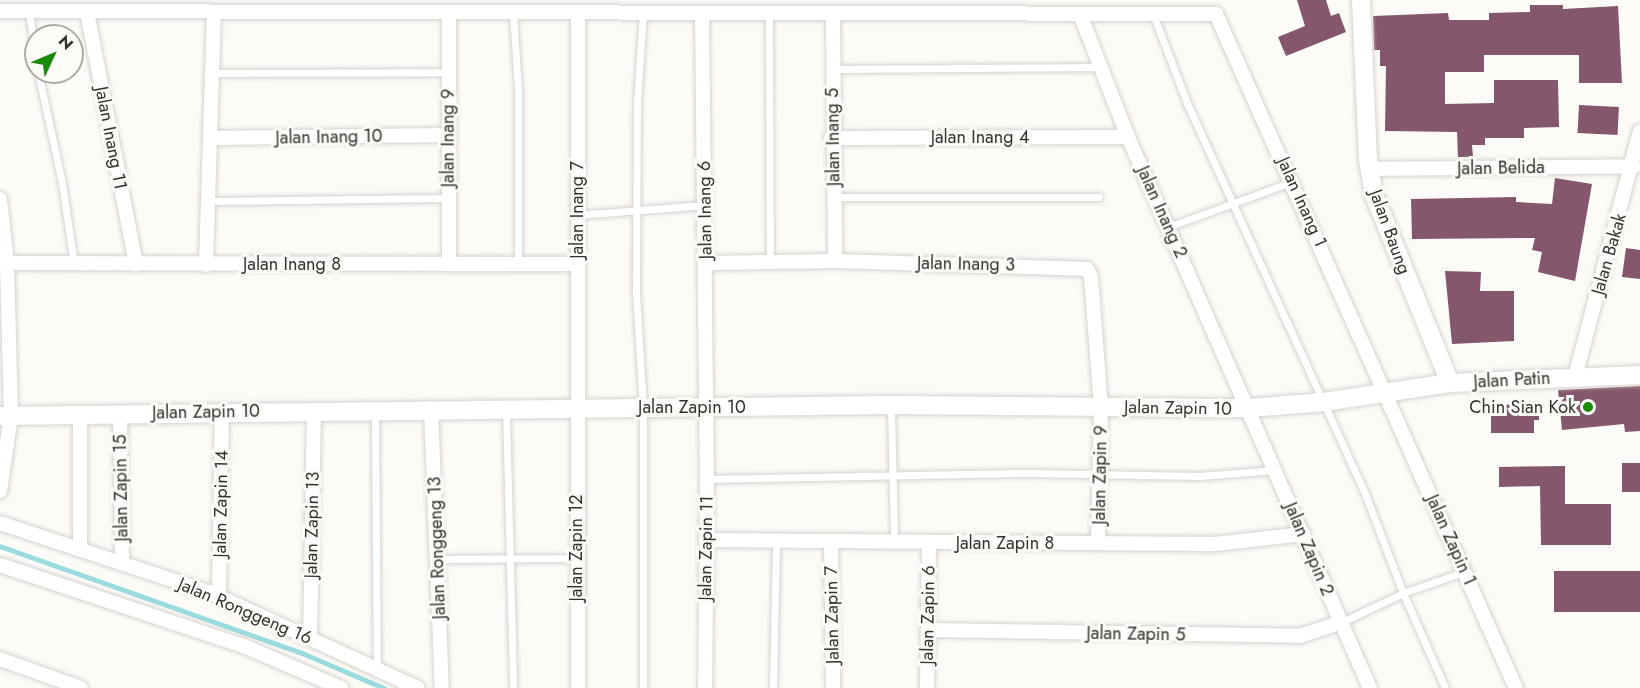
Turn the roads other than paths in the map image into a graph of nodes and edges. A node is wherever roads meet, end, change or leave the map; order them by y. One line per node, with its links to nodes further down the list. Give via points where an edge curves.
1 (1361, 0): 27 (street, Jalan Baung)
2 (0, 11): 3 (street)
3 (29, 12): 4 (street); 15 (lane)
4 (87, 12): 5 (street); 44 (street, Jalan Inang 11)
5 (214, 12): 6 (street); 19 (street)
6 (449, 12): 7 (street); 18 (street, Jalan Inang 9)
7 (513, 12): 8 (street); 46 (lane, via 518,90)
8 (578, 13): 9 (street); 37 (street, Jalan Inang 7)
9 (643, 13): 10 (street); 36 (lane, via 638,103)
10 (702, 13): 11 (street); 35 (street, Jalan Inang 6)
11 (769, 13): 12 (street); 40 (lane)
12 (833, 13): 13 (street); 17 (street, Jalan Inang 5)
13 (1080, 14): 14 (street); 16 (street, Jalan Inang 2)
14 (1153, 14): 28 (street, Jalan Inang 1, via 1216,14); 34 (lane, via 1187,103)
15 (31, 24)
16 (1102, 68): 17 (lane); 23 (street, Jalan Inang 2)
17 (833, 69): 25 (street, Jalan Inang 5)
18 (447, 72): 19 (lane); 22 (street, Jalan Inang 9)
19 (212, 74): 24 (street)
20 (41, 84): 43 (lane, via 63,183)
21 (1640, 131): 26 (street, Jalan Bakak)
22 (448, 135): 24 (street, Jalan Inang 10); 31 (street, Jalan Inang 9)
23 (1128, 137): 25 (street, Jalan Inang 4); 38 (street, Jalan Inang 2)
24 (210, 138): 33 (street)
25 (831, 138): 29 (street, Jalan Inang 5)
26 (1634, 166): 27 (street, Jalan Belida); 50 (street, Jalan Bakak)
27 (1369, 169): 51 (street, Jalan Baung, via 1386,231)
28 (1293, 181): 34 (lane); 52 (street, Jalan Inang 1)
29 (834, 197): 30 (lane); 39 (street, Jalan Inang 5)
30 (1099, 197)
31 (448, 198): 33 (lane); 45 (street, Jalan Inang 9)
32 (0, 200): 41 (street)
33 (208, 201): 48 (street)
34 (1234, 203): 38 (lane); 53 (lane)
35 (705, 205): 36 (lane); 42 (street, Jalan Inang 6)
36 (639, 209): 37 (lane); 58 (lane, via 636,292)
37 (577, 215): 47 (street, Jalan Inang 7)
38 (1168, 227): 60 (street, Jalan Inang 2)
39 (835, 261): 40 (street, Jalan Inang 3); 55 (street, Jalan Inang 3, via 1087,269 1091,277)
40 (770, 262): 42 (street, Jalan Inang 3)
41 (7, 263): 43 (street, Jalan Inang 8); 67 (street)
42 (706, 263): 59 (street, Jalan Inang 6)
43 (74, 264): 44 (street, Jalan Inang 8)
44 (136, 264): 48 (street, Jalan Inang 8)
45 (448, 264): 46 (street, Jalan Inang 8); 48 (street, Jalan Inang 8)
46 (518, 264): 47 (street, Jalan Inang 8)
47 (577, 264): 57 (street, Jalan Inang 7)
48 (206, 265)
49 (1640, 375): 50 (street, Jalan Patin)
50 (1575, 377): 51 (street, Jalan Patin)
51 (1450, 383): 52 (street, Jalan Patin)
52 (1384, 393): 53 (street, Jalan Zapin 10); 87 (street, Jalan Zapin 1)
53 (1324, 402): 60 (street, Jalan Zapin 10); 88 (lane)
54 (891, 405): 55 (street, Jalan Zapin 10); 59 (street, Jalan Zapin 10); 70 (lane)
55 (1101, 407): 60 (street, Jalan Zapin 10); 69 (street, Jalan Zapin 9)
56 (431, 408): 61 (street, Jalan Zapin 10); 62 (street, Jalan Zapin 10); 84 (street, Jalan Ronggeng 13)
57 (576, 408): 58 (street, Jalan Zapin 10); 62 (street, Jalan Zapin 10); 83 (street, Jalan Zapin 12)
58 (643, 408): 59 (street, Jalan Zapin 10); 102 (lane)
59 (705, 408): 71 (street, Jalan Zapin 11)
60 (1250, 408): 68 (street, Jalan Zapin 2)
61 (375, 409): 63 (street, Jalan Zapin 10); 94 (lane)
62 (506, 409): 82 (lane)
63 (314, 410): 64 (street, Jalan Zapin 10); 92 (street, Jalan Zapin 13)
64 (222, 412): 66 (street, Jalan Zapin 10); 89 (street, Jalan Zapin 14)
65 (80, 414): 66 (street, Jalan Zapin 10); 67 (street, Jalan Zapin 10); 81 (street)
66 (120, 414): 85 (street, Jalan Zapin 15)
67 (5, 416): 72 (street)
68 (1275, 470): 69 (lane, via 1199,476); 74 (street, Jalan Zapin 2)
69 (1100, 474): 70 (lane); 80 (street, Jalan Zapin 9)
70 (892, 477): 71 (lane); 78 (lane)
71 (707, 479): 75 (street, Jalan Zapin 11)
72 (0, 491)
73 (0, 523): 81 (street, Jalan Ronggeng 16)
74 (1303, 534): 80 (street, Jalan Zapin 8, via 1215,544); 90 (street, Jalan Zapin 2)
75 (706, 540): 76 (street, Jalan Zapin 8); 103 (street, Jalan Zapin 11)
76 (776, 541): 77 (street, Jalan Zapin 8); 104 (lane)
77 (831, 541): 78 (street, Jalan Zapin 8); 105 (street, Jalan Zapin 7)
78 (894, 542): 79 (street, Jalan Zapin 8)
79 (929, 542): 80 (street, Jalan Zapin 8); 91 (street, Jalan Zapin 6)
80 (1098, 543)
81 (80, 549): 85 (street, Jalan Ronggeng 16)
82 (509, 558): 83 (lane); 84 (lane); 100 (lane)
83 (576, 558): 101 (street, Jalan Zapin 12)
84 (438, 559): 99 (street, Jalan Ronggeng 13)
85 (122, 563): 89 (street, Jalan Ronggeng 16)
86 (0, 565): 95 (street, Jalan Ronggeng 16, via 244,646)
87 (1466, 571): 88 (lane); 109 (street, Jalan Zapin 1)
88 (1403, 593): 90 (lane); 108 (lane)
89 (219, 597): 92 (street, Jalan Ronggeng 16)
90 (1342, 622): 91 (street, Jalan Zapin 5, via 1300,636); 107 (street, Jalan Zapin 2)
91 (928, 630): 106 (street, Jalan Zapin 6)
92 (310, 639): 94 (street, Jalan Ronggeng 16)
93 (0, 659): 96 (street)
94 (377, 671): 98 (street, Jalan Ronggeng 16)
95 (314, 682): 97 (street, Jalan Ronggeng 16)
96 (81, 688)
97 (341, 688)
98 (418, 688)
99 (442, 688)
100 (513, 688)
101 (578, 688)
102 (643, 688)
103 (705, 688)
104 (772, 688)
105 (833, 688)
106 (927, 688)
107 (1371, 688)
108 (1446, 688)
109 (1516, 688)

